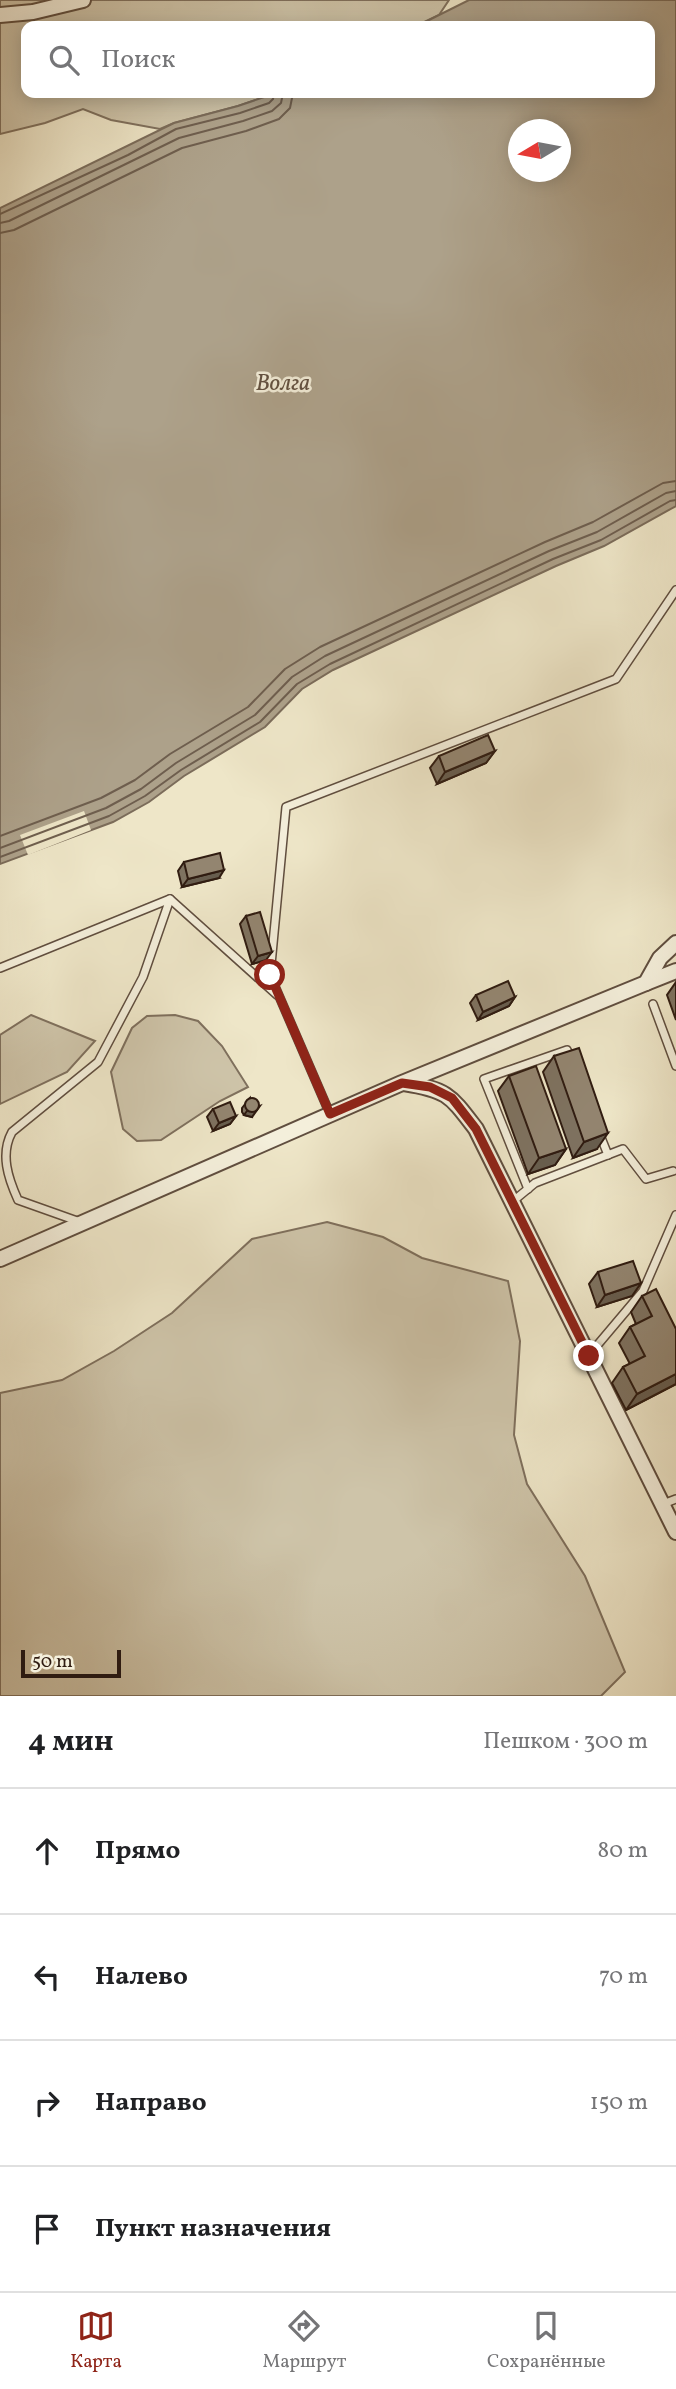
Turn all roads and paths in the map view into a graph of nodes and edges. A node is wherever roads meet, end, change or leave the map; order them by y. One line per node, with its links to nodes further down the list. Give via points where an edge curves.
1 (83, 0): 2 (street)
2 (0, 15)
3 (676, 590): 9 (lane, via 616,679 286,807 270,975)
4 (170, 899): 6 (lane); 9 (lane); 22 (lane, via 143,977 98,1062 5,1142 4,1167 18,1200)
5 (676, 943): 8 (street, via 660,958)
6 (0, 968)
7 (676, 971): 8 (street)
8 (646, 982): 13 (street)
9 (280, 998): 14 (lane)
10 (653, 1004): 11 (lane)
11 (676, 1066)
12 (576, 1073): 19 (lane, via 568,1050 484,1079)
13 (402, 1083): 14 (street); 20 (street, via 430,1087 452,1098 476,1129)
14 (330, 1114): 22 (street)
15 (599, 1132): 16 (lane)
16 (608, 1155): 17 (lane, via 623,1149 646,1179); 19 (lane, via 535,1182)
17 (674, 1170): 18 (lane)
18 (676, 1180)
19 (528, 1189): 20 (lane)
20 (512, 1202): 24 (street)
21 (676, 1215): 24 (lane, via 643,1291)
22 (81, 1222): 23 (street)
23 (0, 1259)
24 (589, 1356): 25 (street)
25 (669, 1501): 26 (street)
26 (676, 1532)

